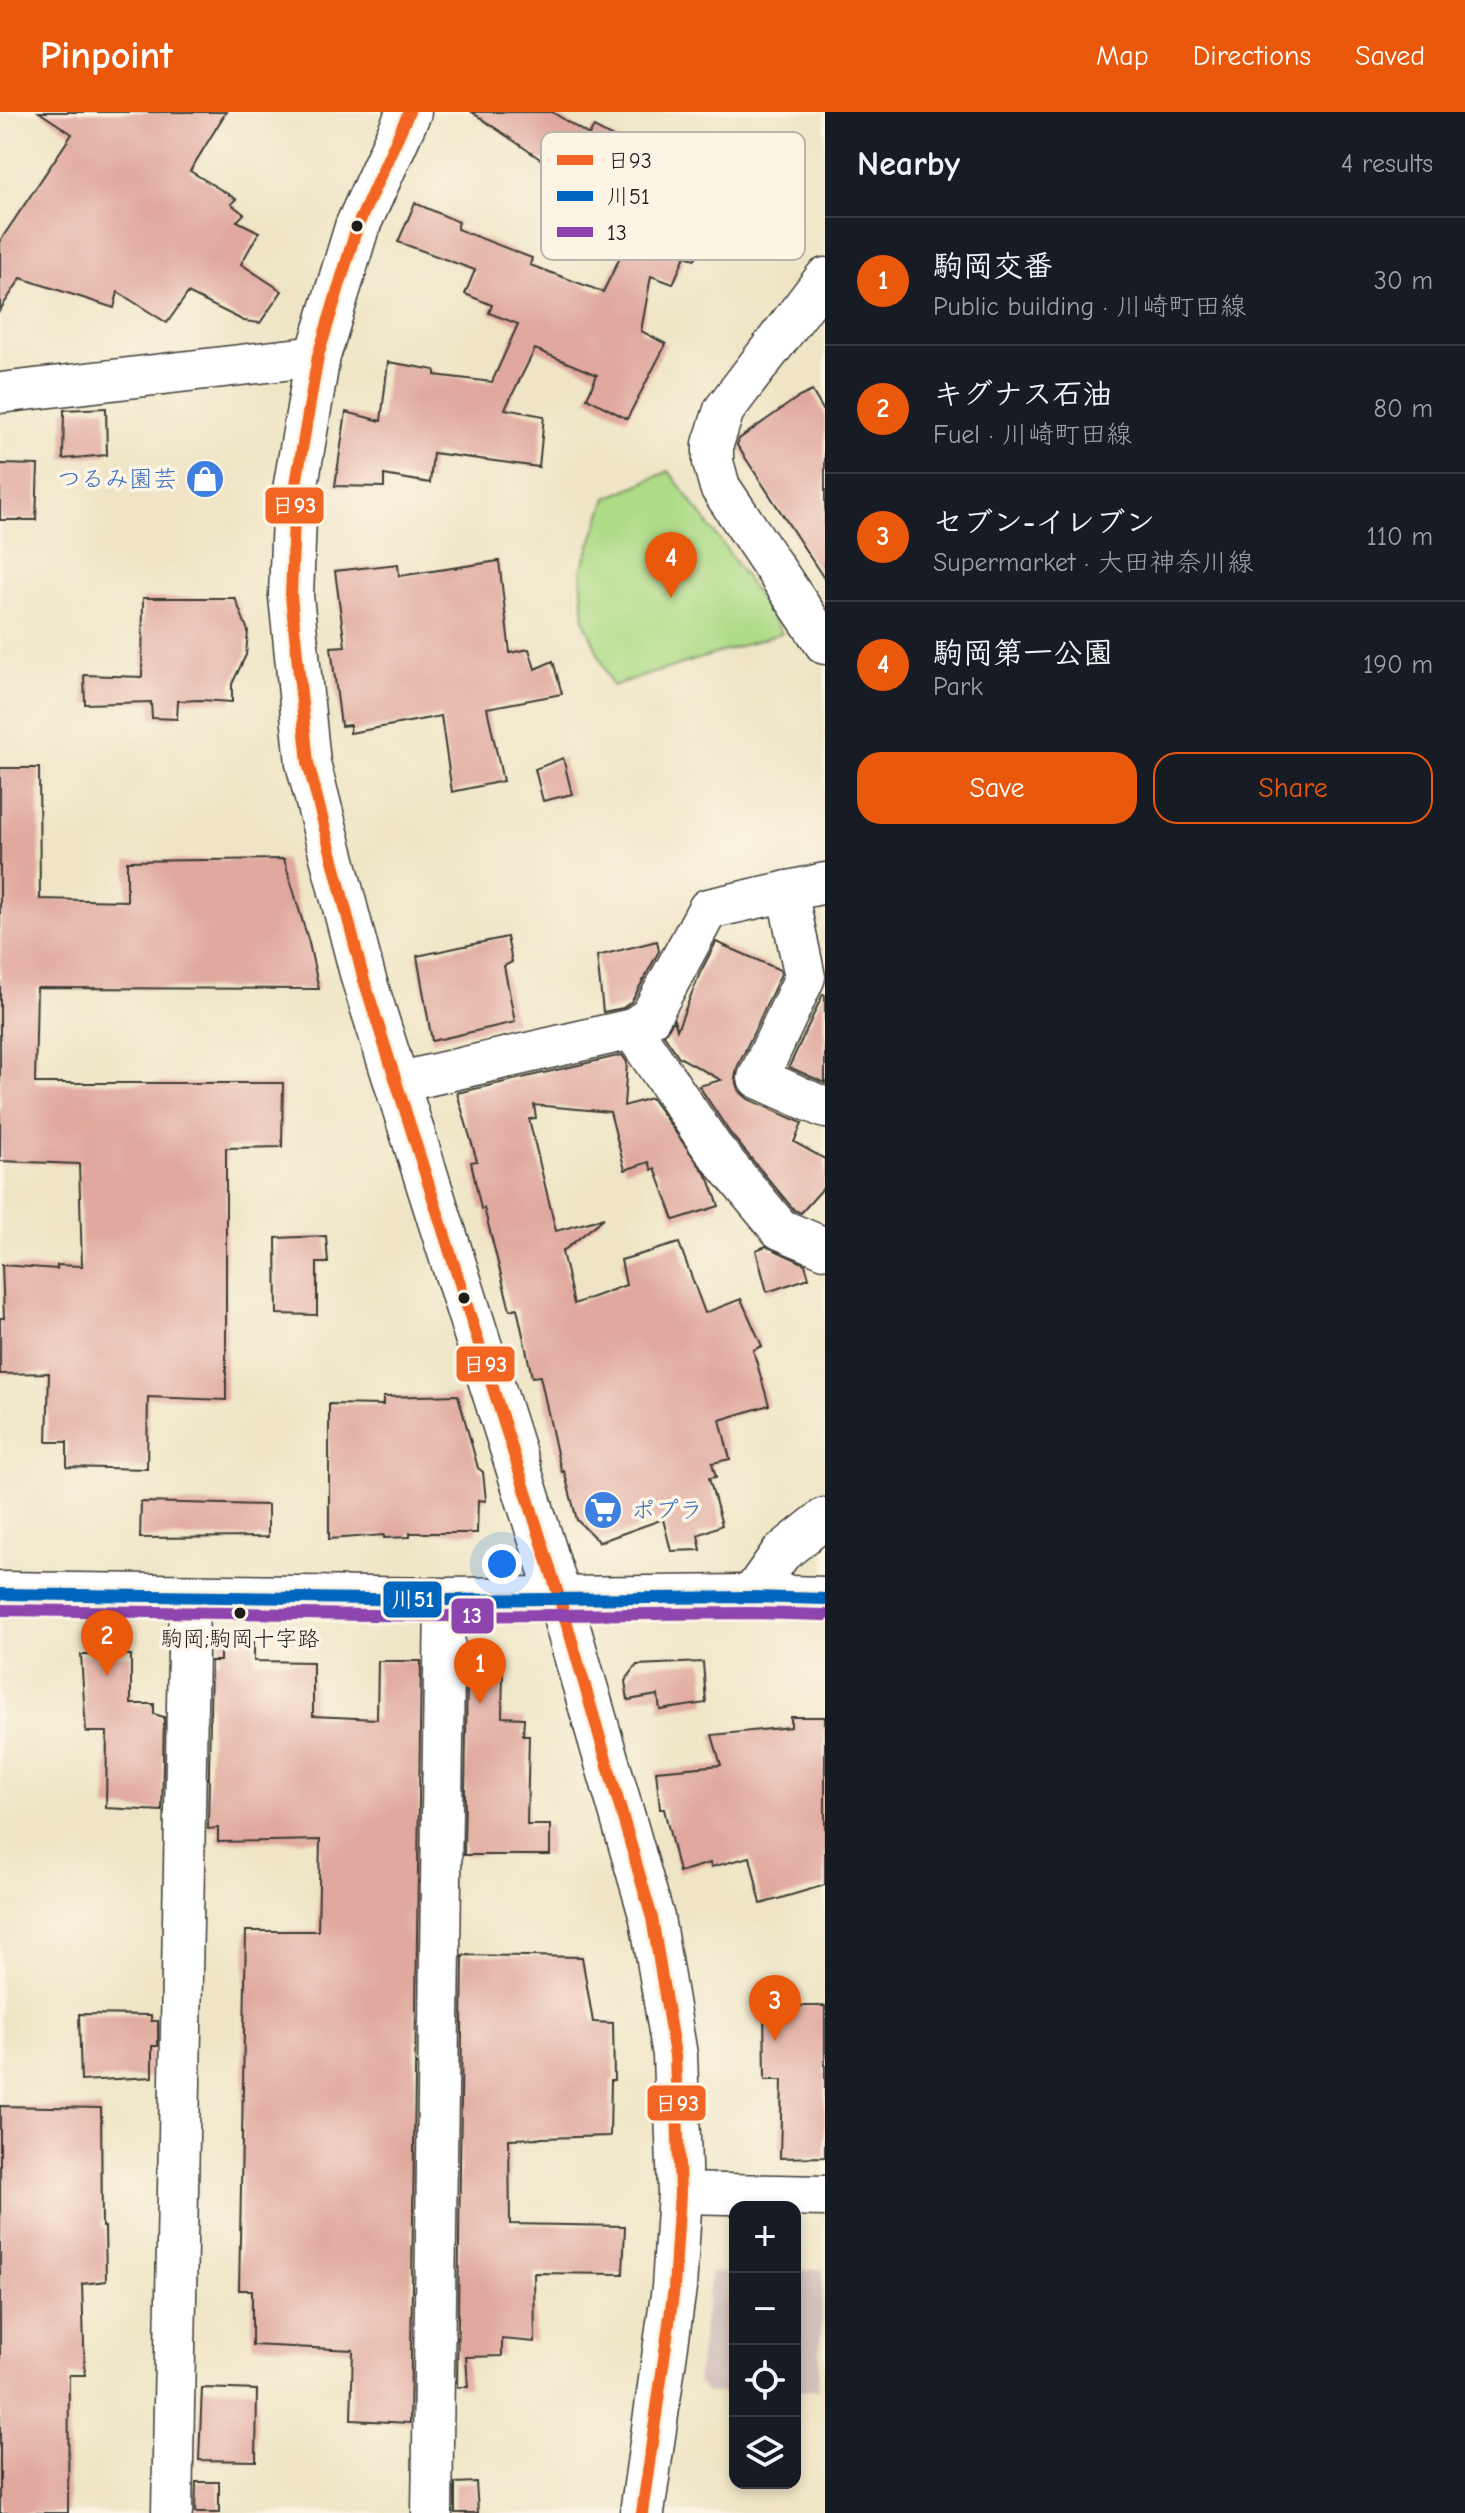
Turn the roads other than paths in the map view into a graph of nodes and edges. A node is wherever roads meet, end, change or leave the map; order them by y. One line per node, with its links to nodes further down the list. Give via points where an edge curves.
1 (409, 112): 3 (main road, via 357,227)
2 (825, 278): 5 (street, via 724,410 713,444 720,487)
3 (318, 356): 4 (street); 8 (main road, via 295,490 291,596 308,763)
4 (0, 393)
5 (825, 644)
6 (806, 887): 7 (street, via 708,909 650,1017); 9 (street, via 805,977 758,1078)
7 (632, 1029): 8 (street); 10 (street, via 712,1147 780,1229)
8 (396, 1083): 17 (main road)
9 (825, 1108)
10 (825, 1248)
11 (825, 1518): 13 (street, via 781,1553)
12 (0, 1594): 14 (main road)
13 (750, 1597): 15 (main road); 17 (main road)
14 (189, 1598): 16 (main road); 20 (street)
15 (825, 1599)
16 (445, 1600): 17 (main road); 21 (street)
17 (560, 1600): 18 (main road, via 652,1918 675,2055)
18 (680, 2193): 19 (street); 22 (main road, via 674,2288)
19 (825, 2196)
20 (172, 2513)
21 (432, 2513)
22 (642, 2513)

